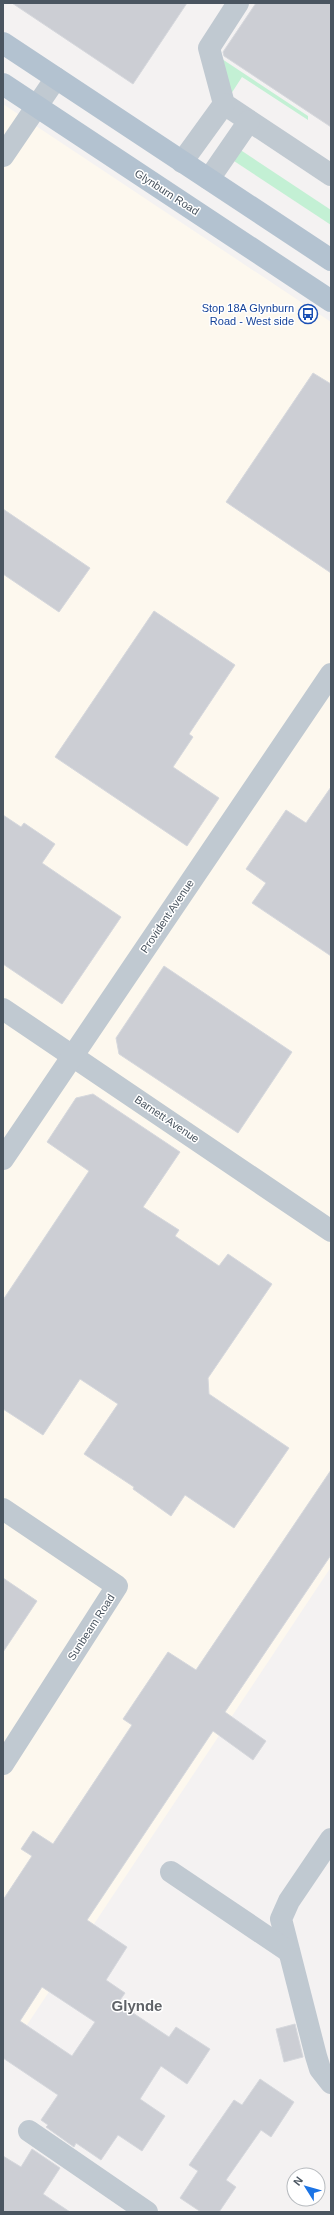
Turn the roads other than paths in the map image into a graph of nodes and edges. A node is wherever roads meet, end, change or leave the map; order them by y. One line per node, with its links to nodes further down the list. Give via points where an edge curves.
1 (238, 3): 5 (street, via 209,48)
2 (3, 43): 3 (main road)
3 (56, 78): 6 (street); 9 (main road)
4 (3, 84): 6 (main road, Glynburn Road)
5 (224, 104): 7 (street); 9 (street)
6 (37, 106): 8 (street); 13 (main road, Glynburn Road)
7 (249, 121): 10 (street); 11 (street)
8 (3, 156)
9 (182, 162): 11 (main road)
10 (331, 175)
11 (209, 179): 12 (main road)
12 (331, 260)
13 (331, 301)
14 (331, 674): 16 (street, Provident Avenue)
15 (3, 1009): 16 (street, Barnett Avenue)
16 (73, 1055): 17 (street, Provident Avenue); 18 (street, Barnett Avenue)
17 (3, 1159)
18 (331, 1231)
19 (3, 1509): 20 (street, Sunbeam Road, via 117,1586)
20 (3, 1764)
21 (331, 1839): 23 (street, via 288,1901 282,1914)
22 (171, 1872): 23 (street)
23 (288, 1951): 24 (street, via 320,2069)
24 (331, 2083)
25 (29, 2131): 26 (street)
26 (147, 2212)

